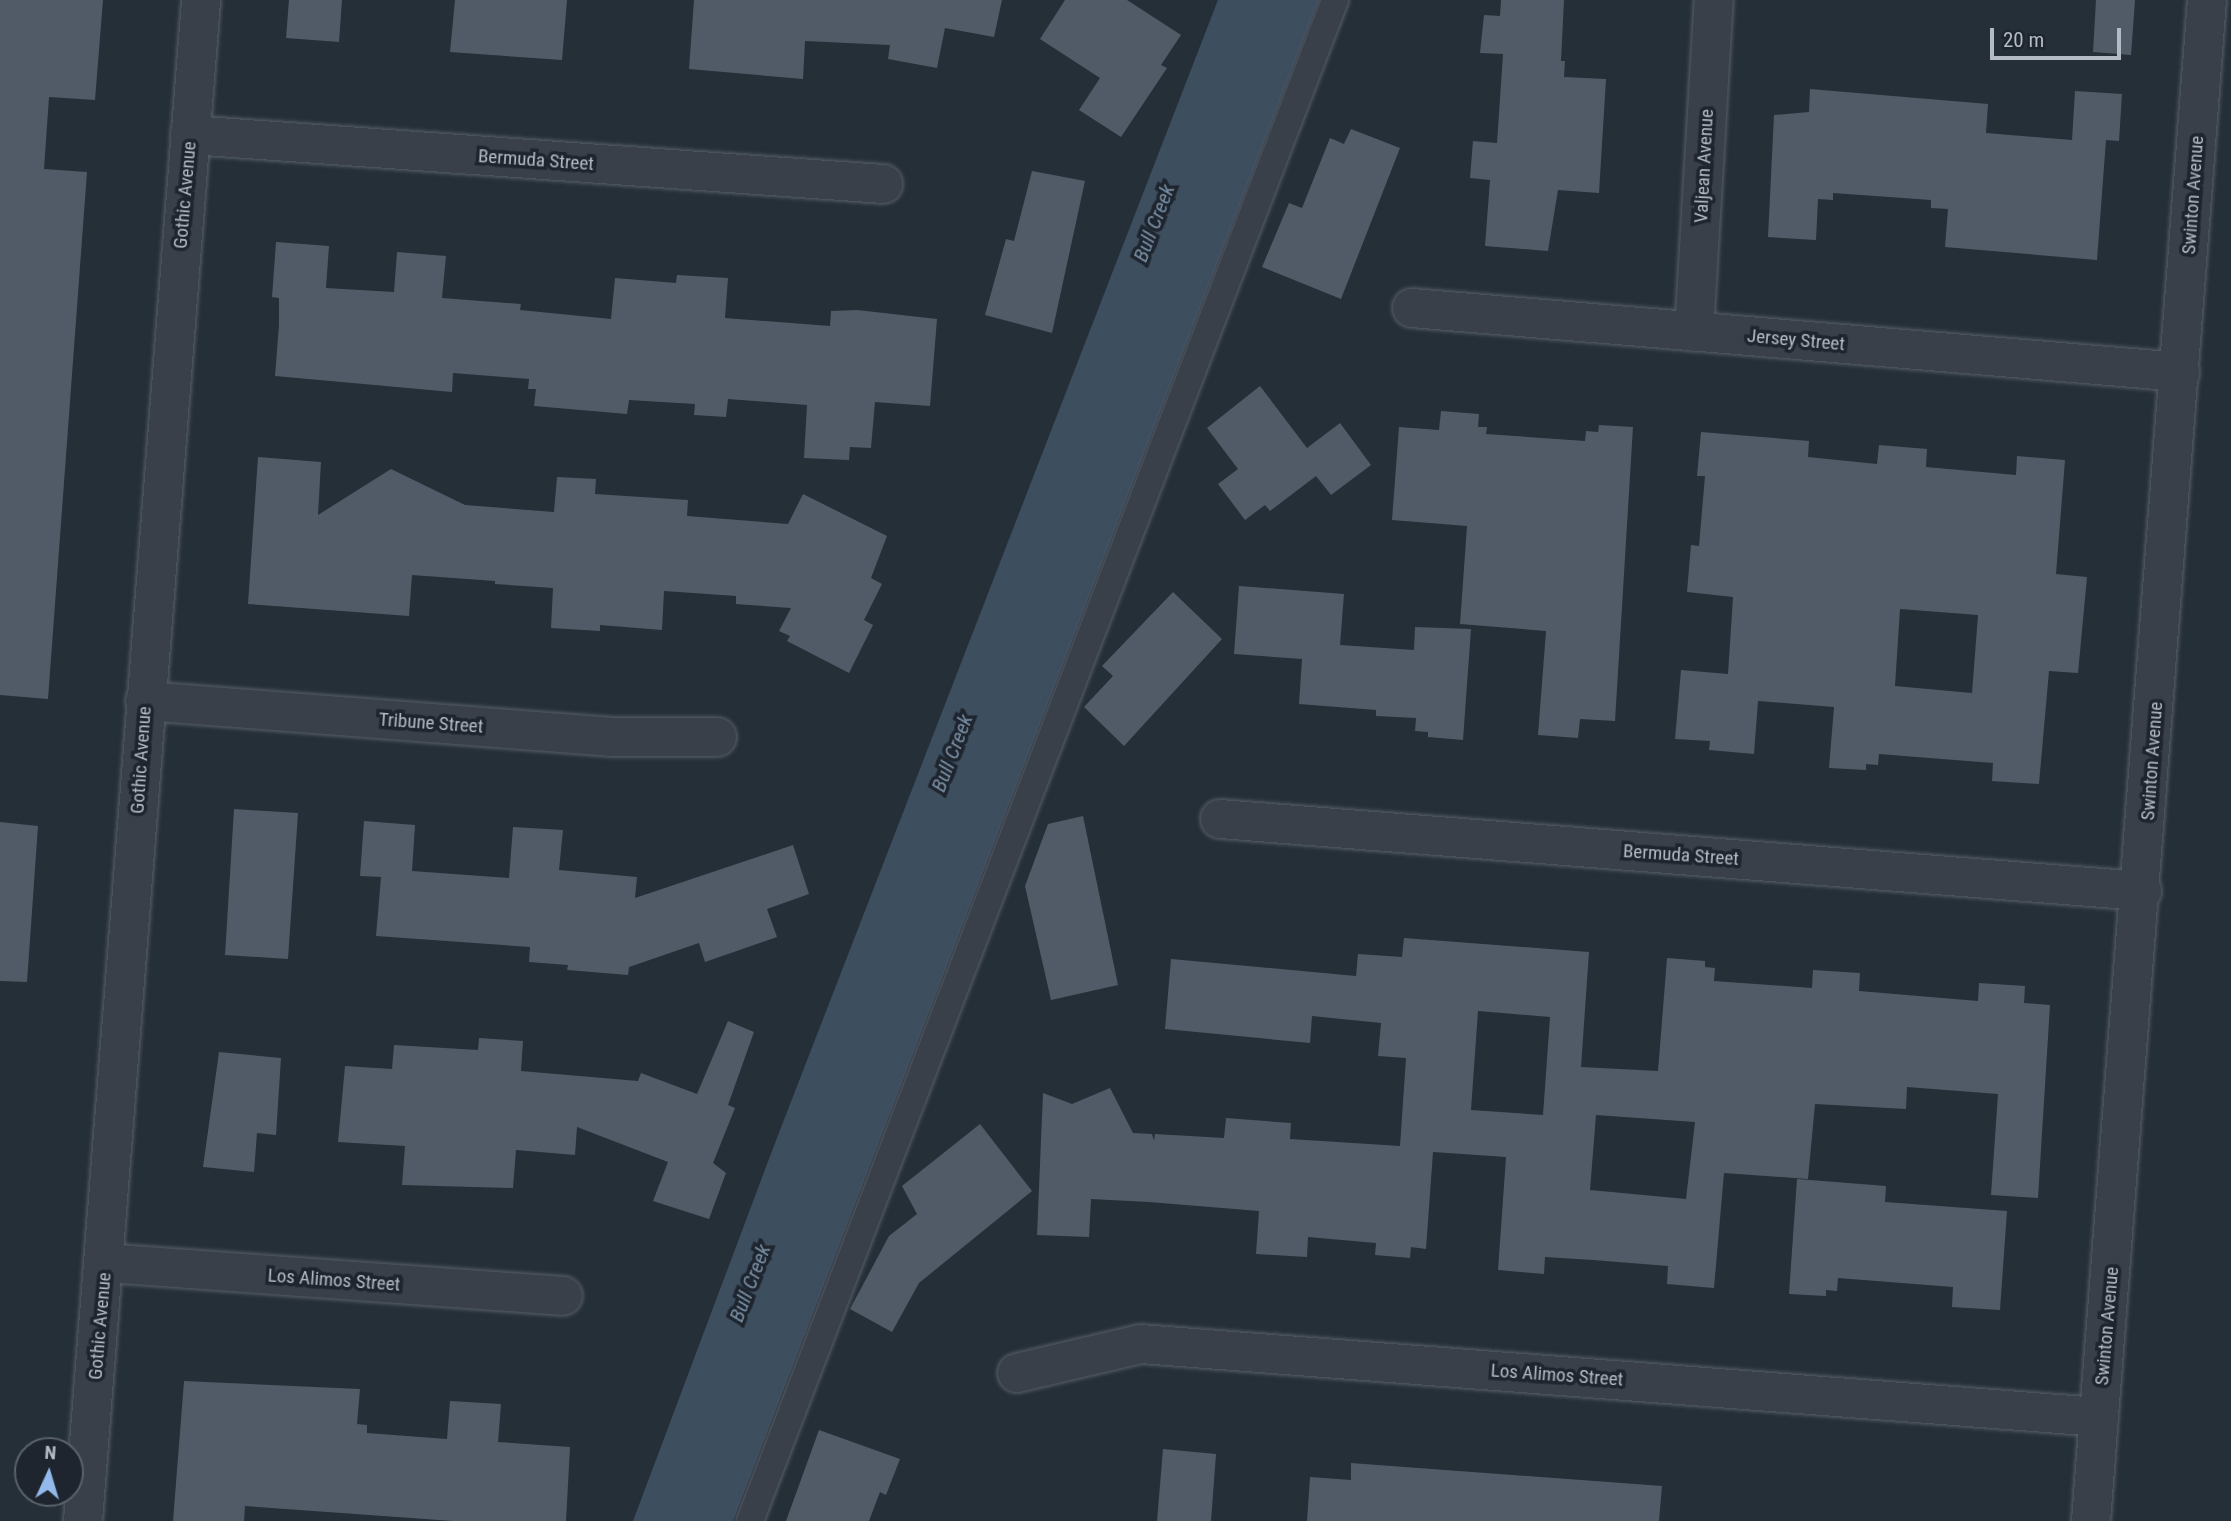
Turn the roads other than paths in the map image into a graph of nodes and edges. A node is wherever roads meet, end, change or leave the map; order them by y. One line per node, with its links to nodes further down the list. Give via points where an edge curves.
1 (201, 0): 5 (street, Gothic Avenue)
2 (1335, 0): 19 (lane)
3 (1714, 0): 8 (street, Valjean Avenue)
4 (2207, 0): 9 (street, Swinton Avenue)
5 (190, 135): 6 (street, Bermuda Street); 10 (street, Gothic Avenue)
6 (883, 184)
7 (1412, 308): 8 (street, Jersey Street)
8 (1694, 332): 9 (street, Jersey Street)
9 (2180, 372): 13 (street, Swinton Avenue)
10 (145, 701): 11 (street, Tribune Street, via 610,737); 14 (street, Gothic Avenue)
11 (717, 737)
12 (1220, 819): 13 (street, Bermuda Street)
13 (2142, 891): 17 (street, Swinton Avenue)
14 (106, 1263): 15 (street, Los Alimos Street); 18 (street, Gothic Avenue)
15 (563, 1296)
16 (1017, 1373): 17 (street, Los Alimos Street, via 1141,1343)
17 (2099, 1417): 20 (street, Swinton Avenue)
18 (83, 1521)
19 (750, 1521)
20 (2091, 1521)

